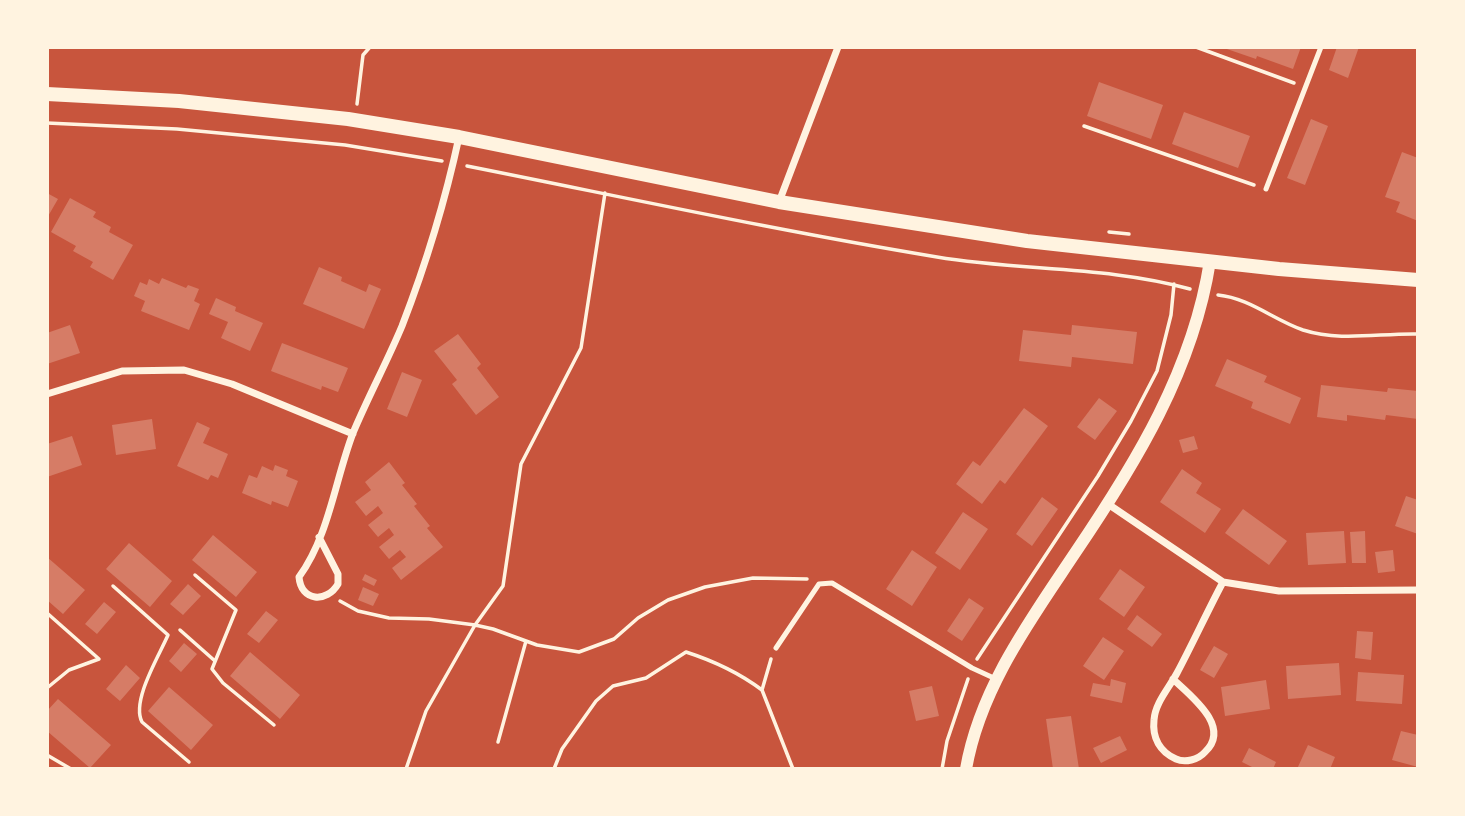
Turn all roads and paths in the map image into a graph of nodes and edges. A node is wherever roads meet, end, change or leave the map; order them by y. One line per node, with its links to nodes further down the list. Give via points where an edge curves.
1 (370, 47): 7 (path, via 363,55)
2 (838, 47): 14 (street)
3 (1196, 47): 5 (path)
4 (1321, 47): 5 (lane)
5 (1306, 87): 12 (lane)
6 (47, 94): 7 (main road, via 179,101)
7 (355, 120): 10 (main road)
8 (47, 122): 11 (path, via 345,145)
9 (1084, 126): 12 (path)
10 (460, 137): 11 (street); 14 (main road)
11 (454, 163): 13 (path); 21 (street, via 439,225 401,327)
12 (1266, 189)
13 (604, 193): 17 (path, via 940,258); 31 (path, via 581,348 521,464 503,586)
14 (779, 202): 15 (main road, via 1027,241)
15 (1210, 261): 16 (main road); 18 (street)
16 (1418, 280)
17 (1174, 285): 18 (path); 36 (path, via 1157,371 1131,421)
18 (1205, 293): 19 (path, via 1242,301 1303,330 1330,336); 22 (street, via 1177,380)
19 (1418, 334)
20 (47, 394): 21 (street, via 122,371 184,370 232,384)
21 (353, 434): 23 (street)
22 (1108, 504): 26 (street); 37 (street)
23 (319, 537): 29 (street, via 338,574 338,584); 29 (street, via 299,578 300,585 314,598)
24 (195, 575): 35 (path, via 236,610)
25 (826, 582): 33 (path, via 753,578 705,587 668,600 614,639 579,652); 34 (lane, via 819,584); 36 (lane)
26 (1223, 582): 28 (street, via 1279,591); 38 (street)
27 (113, 586): 44 (path, via 168,635 137,713)
28 (1418, 590)
29 (330, 594): 31 (path, via 358,611 389,618)
30 (47, 613): 39 (path, via 99,659 69,670)
31 (475, 625): 33 (path); 46 (path, via 426,711)
32 (180, 631): 35 (path)
33 (526, 641): 42 (path)
34 (776, 648): 40 (path)
35 (215, 661): 41 (path, via 212,669 223,683)
36 (972, 668): 37 (lane); 49 (path)
37 (996, 679): 50 (street)
38 (1173, 679): 38 (street, via 1156,708 1156,741 1165,754 1180,761 1194,760 1207,751 1214,731 1201,706)
39 (47, 688)
40 (762, 690): 47 (path, via 714,661 686,652 646,678 613,686 596,701 562,749); 48 (path)
41 (274, 725)
42 (498, 742)
43 (47, 755): 45 (path)
44 (189, 762)
45 (71, 769)
46 (406, 769)
47 (554, 769)
48 (793, 769)
49 (942, 769)
50 (966, 769)

